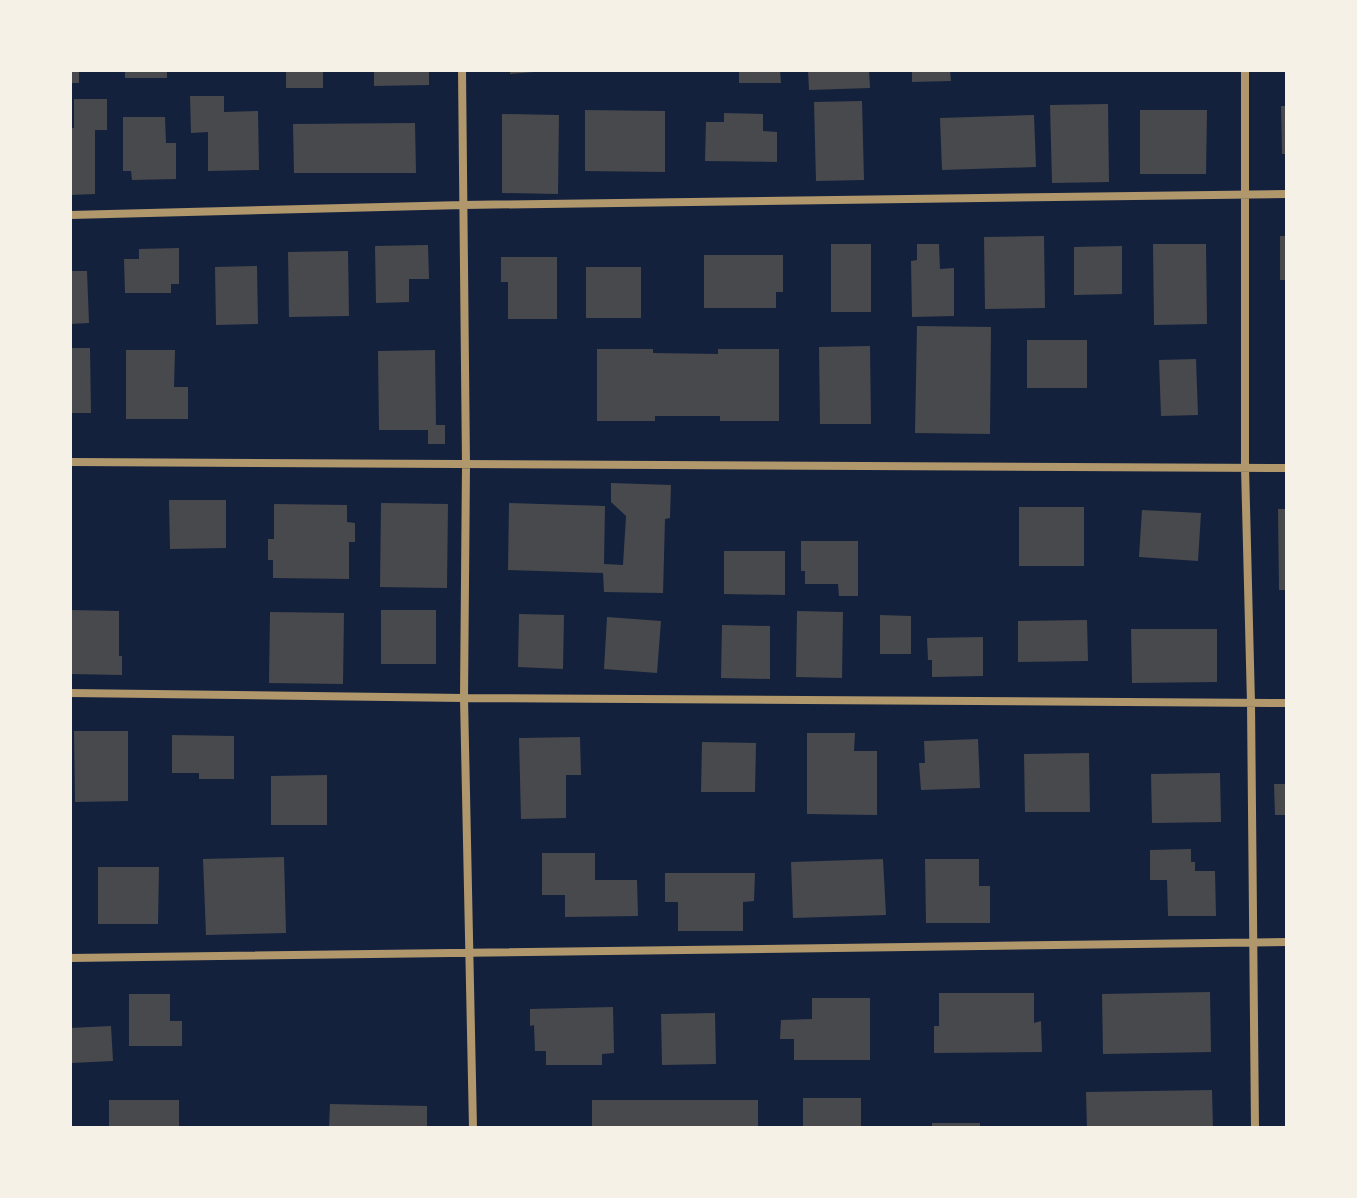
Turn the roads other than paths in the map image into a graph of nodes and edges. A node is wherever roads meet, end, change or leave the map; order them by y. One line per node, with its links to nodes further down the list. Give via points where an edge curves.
1 (462, 70): 5 (street)
2 (1245, 70): 3 (street)
3 (1245, 194): 4 (street); 5 (street); 9 (street)
4 (1287, 194)
5 (463, 205): 6 (street); 8 (street)
6 (70, 215)
7 (70, 462): 8 (street)
8 (466, 465): 9 (street); 12 (street)
9 (1245, 467): 10 (street); 13 (street)
10 (1287, 468)
11 (70, 693): 12 (street)
12 (464, 698): 13 (street); 17 (street)
13 (1251, 703): 14 (street); 15 (street)
14 (1287, 703)
15 (1254, 942): 16 (street); 17 (street); 20 (street)
16 (1287, 942)
17 (469, 954): 18 (street); 19 (street)
18 (70, 958)
19 (473, 1128)
20 (1255, 1128)

